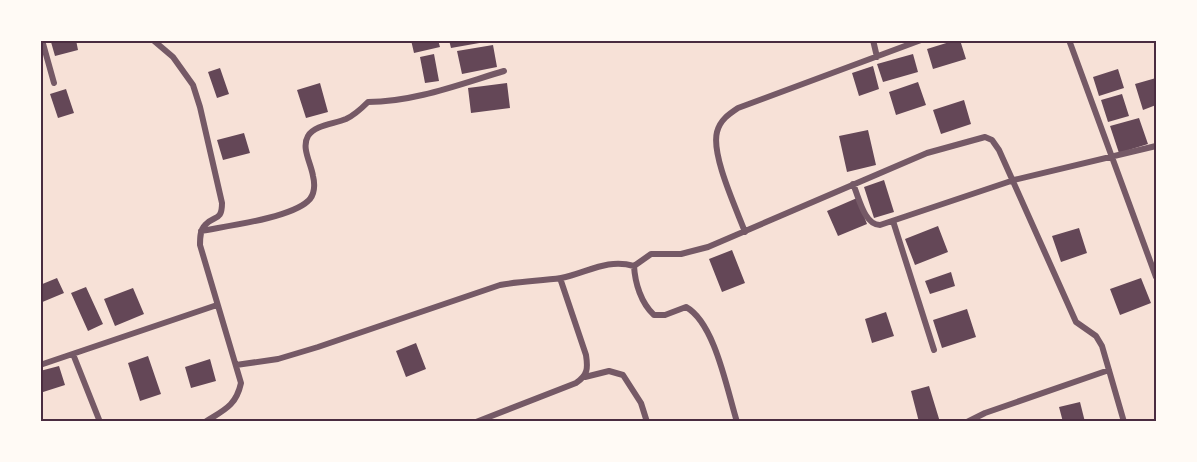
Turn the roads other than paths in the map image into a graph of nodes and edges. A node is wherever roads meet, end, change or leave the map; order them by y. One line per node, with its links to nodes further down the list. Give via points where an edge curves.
1 (42, 40): 8 (street)
2 (153, 40): 14 (street, via 173,57 193,85 200,107 222,203 218,218)
3 (873, 40): 6 (street)
4 (921, 40): 6 (street)
5 (1069, 40): 10 (street)
6 (877, 57): 15 (street, via 738,108 724,117 717,132 716,151)
7 (504, 71): 14 (street, via 409,98 368,102 357,114 311,132 305,149 315,191 309,201 293,210)
8 (54, 83)
9 (1156, 146): 10 (street)
10 (1111, 158): 11 (street); 17 (street)
11 (1014, 180): 12 (street, via 999,150 985,137 927,153); 13 (street); 24 (street, via 1076,322 1096,336)
12 (853, 184): 13 (street, via 872,224); 15 (street)
13 (893, 221): 20 (street)
14 (201, 231): 19 (street, via 200,245)
15 (745, 232): 16 (street, via 681,254 651,254)
16 (634, 266): 18 (street, via 605,264); 30 (street, via 641,296 654,315 686,307 704,323)
17 (1156, 277)
18 (560, 278): 23 (street, via 500,285 318,347 278,359); 25 (street, via 586,355)
19 (217, 305): 21 (street); 23 (street)
20 (934, 350)
21 (73, 354): 22 (street); 26 (street)
22 (40, 364)
23 (236, 365): 27 (street, via 241,383 238,397)
24 (1109, 370): 31 (street); 32 (street)
25 (585, 377): 28 (street); 29 (street, via 609,371 623,375 641,403)
26 (100, 422)
27 (205, 422)
28 (476, 422)
29 (647, 422)
30 (737, 422)
31 (967, 422)
32 (1124, 422)

